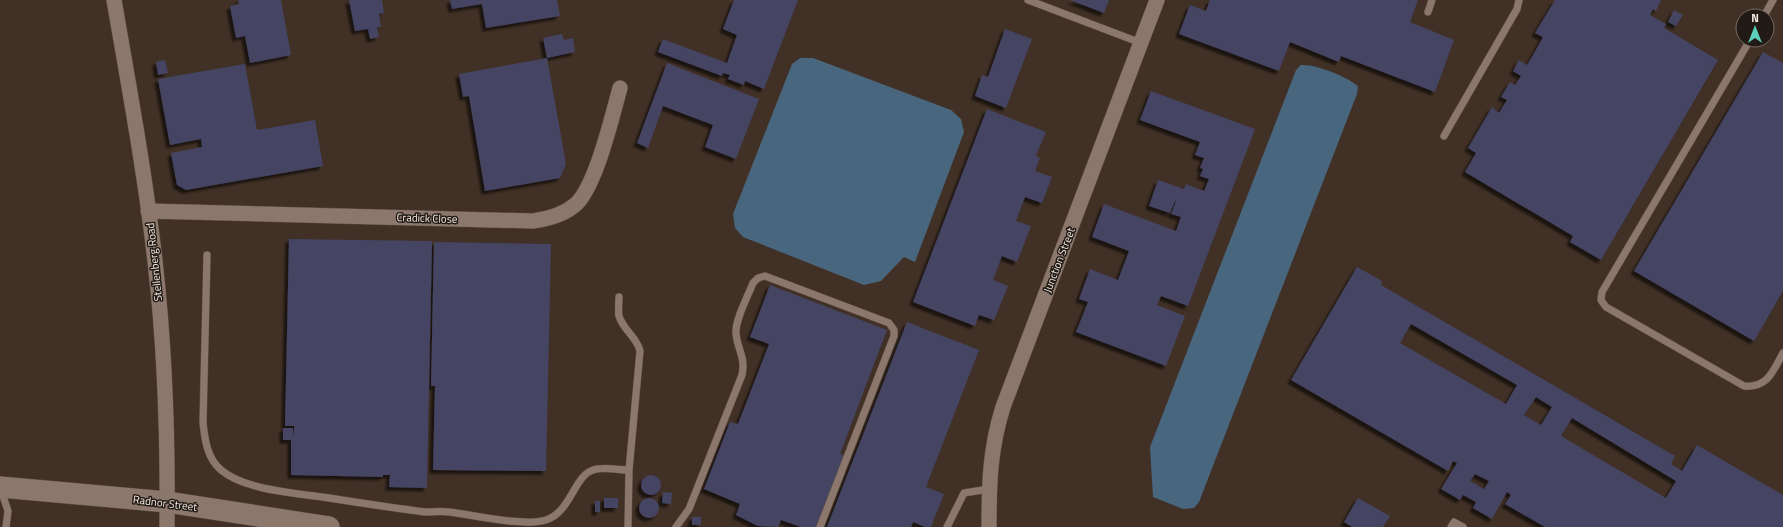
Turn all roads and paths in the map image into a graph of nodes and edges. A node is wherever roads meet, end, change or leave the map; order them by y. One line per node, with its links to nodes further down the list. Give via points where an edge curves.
1 (114, 0): 11 (street, Stellenberg Road)
2 (1028, 0): 7 (lane)
3 (1157, 0): 7 (street, Junction Street)
4 (1432, 0): 6 (lane)
5 (1519, 0): 10 (lane, via 1517,9)
6 (1428, 12)
7 (1141, 43): 17 (street, Junction Street, via 1003,407 992,448)
8 (1745, 48): 14 (lane, via 1602,292 1601,300 1606,308 1744,386 1757,386 1769,378)
9 (620, 88): 11 (street, Cradick Close, via 606,139 588,188 576,204 551,218 533,221)
10 (1444, 136)
11 (148, 211): 18 (street, Stellenberg Road, via 164,367)
12 (207, 255): 15 (lane, via 204,436 212,459 221,470 231,476 278,491 425,512 447,512 530,522 546,520 557,514 566,506 583,477 592,470)
13 (619, 297): 15 (lane, via 619,316 640,351)
14 (1783, 353)
15 (629, 470): 22 (lane)
16 (0, 487): 18 (street, Radnor Street); 19 (lane, via 8,511)
17 (989, 489): 25 (lane, via 964,493); 26 (street, Junction Street)
18 (167, 502): 20 (street, Stellenberg Road); 21 (street, Radnor Street)
19 (6, 527)
20 (167, 527)
21 (329, 527)
22 (628, 527)
23 (676, 527): 24 (lane, via 689,509 742,375 744,362 736,328 753,283 765,276 889,323 894,330 894,336)
24 (820, 527)
25 (947, 527)
26 (989, 527)
27 (1451, 527): 28 (lane, via 1454,522)
28 (1463, 527)

